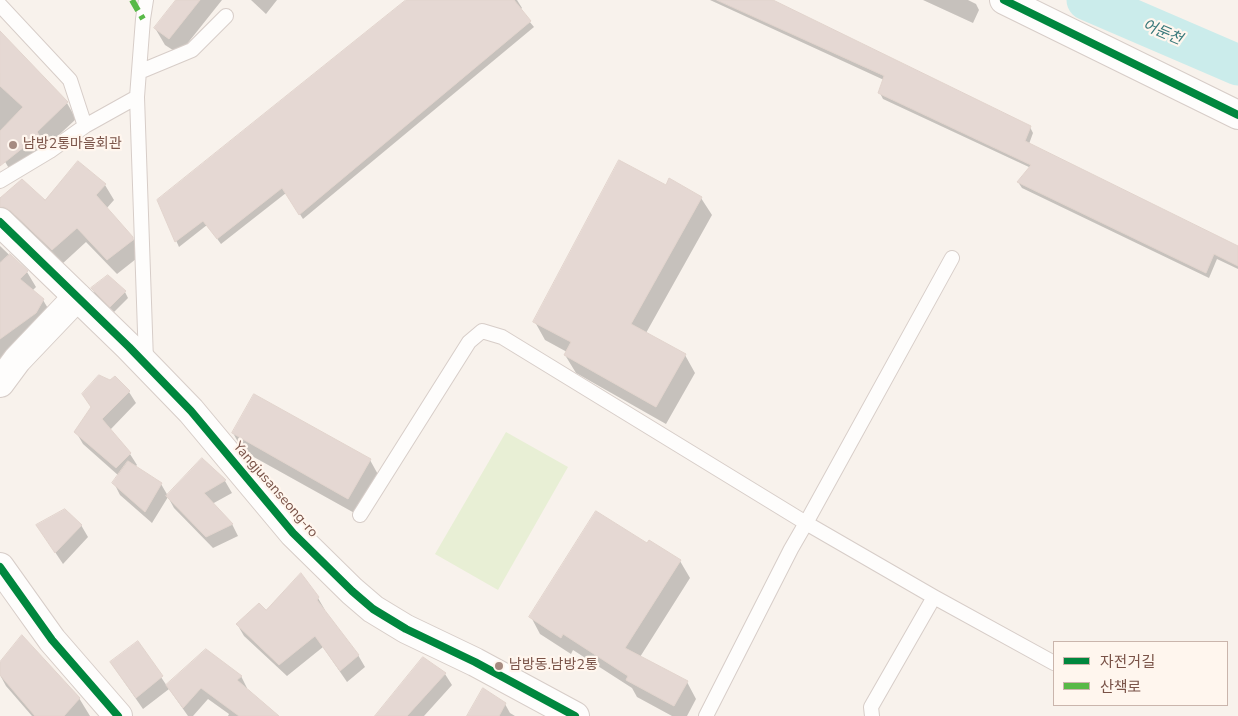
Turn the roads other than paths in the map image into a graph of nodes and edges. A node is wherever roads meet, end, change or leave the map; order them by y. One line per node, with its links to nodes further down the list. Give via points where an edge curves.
1 (146, 0): 5 (lane)
2 (1004, 0): 7 (street)
3 (0, 5): 8 (lane, via 70,80)
4 (226, 16): 5 (lane, via 192,50)
5 (138, 72): 6 (lane)
6 (137, 96): 8 (lane); 13 (lane)
7 (1238, 115)
8 (85, 126): 9 (lane)
9 (0, 181)
10 (0, 222): 12 (street, Yangjusanseong-ro)
11 (952, 258): 16 (lane)
12 (77, 297): 13 (street, Yangjusanseong-ro); 14 (street, via 17,360)
13 (146, 364): 21 (street, Yangjusanseong-ro, via 191,411 293,533 373,609 406,630 475,662)
14 (0, 383)
15 (360, 515): 16 (lane, via 469,342 482,331 502,338)
16 (806, 523): 18 (lane); 22 (lane)
17 (0, 567): 20 (street, via 52,640)
18 (934, 597): 19 (lane); 23 (lane, via 872,706)
19 (1053, 662)
20 (118, 716)
21 (575, 716)
22 (706, 716)
23 (872, 716)

